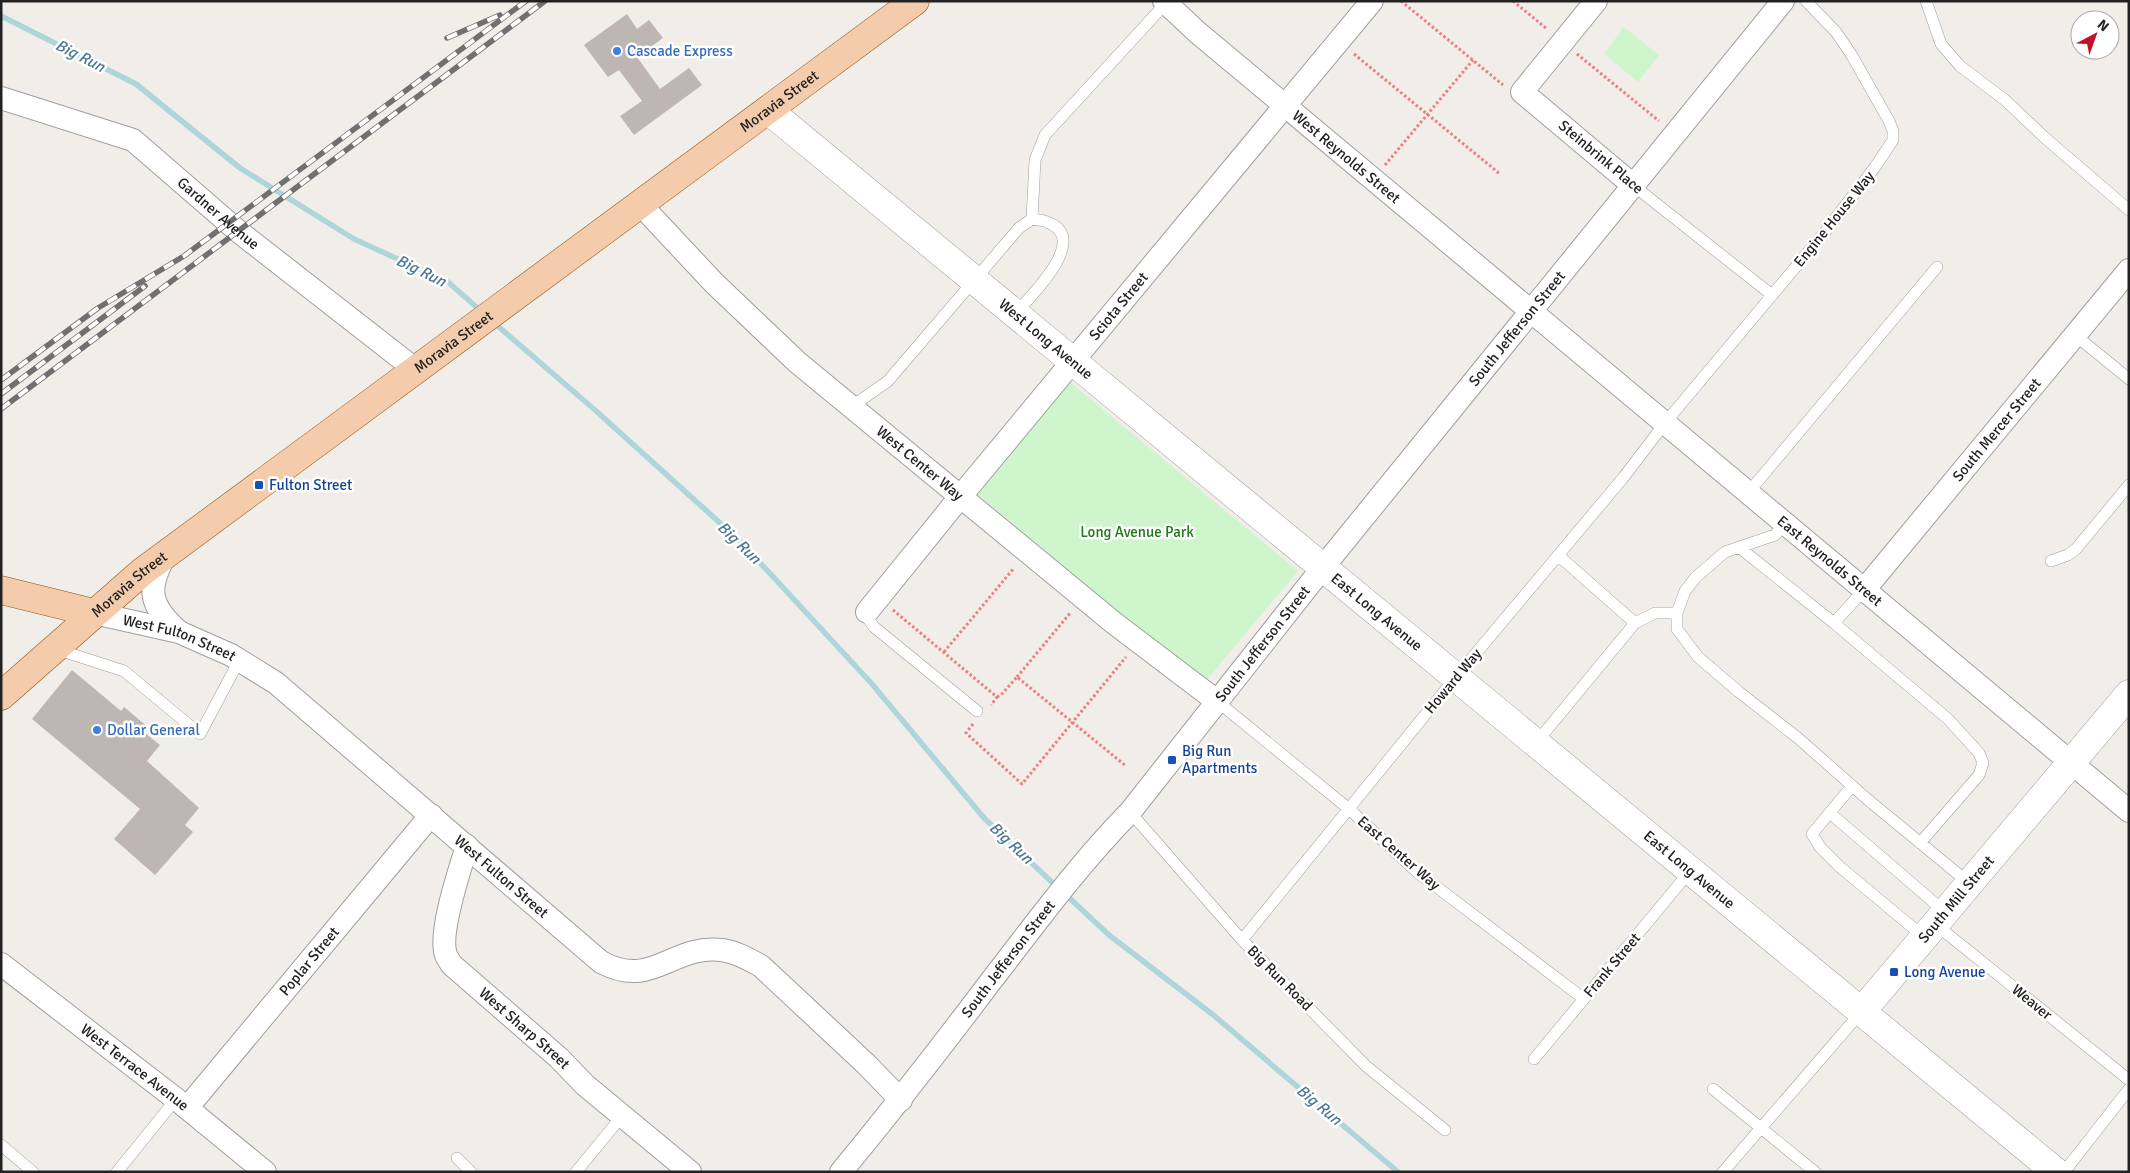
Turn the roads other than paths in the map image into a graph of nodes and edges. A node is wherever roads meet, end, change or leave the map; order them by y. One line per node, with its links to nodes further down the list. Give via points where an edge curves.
1 (915, 1): 10 (main road, Moravia Street)
2 (1372, 1): 9 (street, Sciota Street)
3 (1596, 1): 11 (street, Steinbrink Place, via 1522,92)
4 (1783, 1): 11 (street, South Jefferson Street)
5 (1806, 1): 18 (lane, Engine House Way, via 1836,32 1851,54 1889,121 1893,140 1870,174)
6 (1926, 1): 13 (lane, via 1942,44 1960,66 2005,100)
7 (1165, 2): 9 (street, West Reynolds Street); 14 (lane, via 1046,135 1035,160)
8 (1, 98): 23 (street, Gardner Avenue, via 133,140 238,231)
9 (1285, 106): 19 (street, West Reynolds Street); 22 (street, Sciota Street)
10 (768, 110): 12 (main road, Moravia Street); 17 (street, West Long Avenue)
11 (1634, 186): 18 (lane, Steinbrink Place); 19 (street, South Jefferson Street)
12 (640, 204): 23 (main road, Moravia Street); 25 (street, West Center Way, via 753,322)
13 (2129, 210)
14 (1032, 219): 17 (lane, via 1019,228); 20 (lane, via 1049,222 1060,232 1064,245 1058,263)
15 (1937, 267): 28 (lane)
16 (2129, 270): 21 (street, South Mercer Street)
17 (974, 280): 20 (street, West Long Avenue); 25 (lane, via 888,381)
18 (1772, 295): 26 (lane, Engine House Way)
19 (1531, 312): 26 (street, East Reynolds Street); 35 (street, South Jefferson Street)
20 (1015, 314): 22 (street, West Long Avenue)
21 (2075, 335): 24 (lane); 37 (street, South Mercer Street)
22 (1072, 361): 29 (street, Sciota Street); 35 (street, West Long Avenue)
23 (416, 370): 32 (main road, Moravia Street)
24 (2129, 379)
25 (850, 407): 29 (street, West Center Way)
26 (1665, 423): 28 (street, East Reynolds Street); 33 (lane, Howard Way)
27 (2129, 485): 34 (lane, via 2076,549)
28 (1748, 493): 30 (street, East Reynolds Street)
29 (960, 497): 38 (street, Sciota Street); 49 (street, West Center Way, via 1114,623)
30 (1785, 524): 31 (lane, via 1775,535); 37 (street, East Reynolds Street)
31 (1740, 548): 40 (lane, via 1725,552 1696,577 1685,591); 41 (lane)
32 (166, 554): 39 (main road, Moravia Street); 43 (street, via 156,571 153,595 163,618)
33 (1559, 556): 42 (lane); 46 (lane, Howard Way)
34 (2051, 561)
35 (1324, 566): 46 (street, East Long Avenue); 49 (street, South Jefferson Street)
36 (1, 590): 39 (main road)
37 (1864, 590): 41 (lane); 52 (street, East Reynolds Street)
38 (867, 612): 50 (lane, via 874,627)
39 (94, 613): 43 (street, West Fulton Street); 44 (main road, Moravia Street)
40 (1677, 613): 42 (lane, via 1655,612); 53 (lane, via 1677,629 1698,656)
41 (1834, 623): 59 (lane, via 1948,719 1979,753 1983,764 1979,775)
42 (1635, 624): 51 (lane)
43 (178, 632): 45 (street, West Fulton Street)
44 (54, 649): 45 (lane, via 124,670 200,734); 48 (main road, Moravia Street)
45 (240, 660): 58 (street, West Fulton Street, via 296,698)
46 (1456, 677): 51 (street, East Long Avenue); 54 (lane, Howard Way)
47 (2129, 694): 52 (street, South Mill Street)
48 (1, 696)
49 (1218, 702): 54 (lane, East Center Way); 56 (street, South Jefferson Street)
50 (980, 714)
51 (1536, 743): 61 (street, East Long Avenue)
52 (2071, 762): 55 (street, East Reynolds Street); 62 (street, South Mill Street)
53 (1852, 786): 57 (lane); 59 (lane)
54 (1349, 810): 64 (lane, Howard Way); 66 (lane, East Center Way, via 1417,872)
55 (2129, 811)
56 (1130, 812): 64 (lane, Big Run Road); 72 (street, South Jefferson Street, via 1099,844 1044,912)
57 (1830, 813): 63 (lane); 63 (lane, via 1812,834 1820,847 1840,867)
58 (431, 815): 60 (street, West Fulton Street); 73 (street, Poplar Street)
59 (1920, 843): 62 (lane)
60 (467, 846): 72 (street, West Fulton Street, via 601,962 615,969 631,973 648,970 701,950 722,950 761,966); 74 (street, West Sharp Street, via 448,916 446,955 452,965)
61 (1691, 870): 66 (lane, Frank Street); 67 (street, East Long Avenue)
62 (1969, 883): 63 (street, South Mill Street)
63 (1935, 924): 67 (street, South Mill Street); 69 (lane, Weaver)
64 (1242, 940): 76 (lane, Big Run Road, via 1366,1066)
65 (1, 964): 73 (street, West Terrace Avenue)
66 (1584, 1000): 68 (lane, Frank Street)
67 (1862, 1011): 75 (lane, South Mill Street); 88 (street, East Long Avenue)
68 (1534, 1059)
69 (2129, 1080)
70 (1713, 1089): 75 (lane)
71 (2129, 1089): 89 (lane)
72 (901, 1100): 85 (street, South Jefferson Street)
73 (181, 1103): 80 (lane); 81 (street, West Terrace Avenue)
74 (622, 1116): 83 (lane); 84 (street, West Sharp Street)
75 (1760, 1128): 86 (lane, South Mill Street); 87 (lane)
76 (1445, 1130)
77 (1, 1146): 79 (lane)
78 (457, 1158): 82 (lane)
79 (33, 1172)
80 (117, 1172)
81 (265, 1172)
82 (471, 1172)
83 (576, 1172)
84 (690, 1172)
85 (841, 1172)
86 (1723, 1172)
87 (1815, 1172)
88 (2056, 1172)
89 (2064, 1172)

